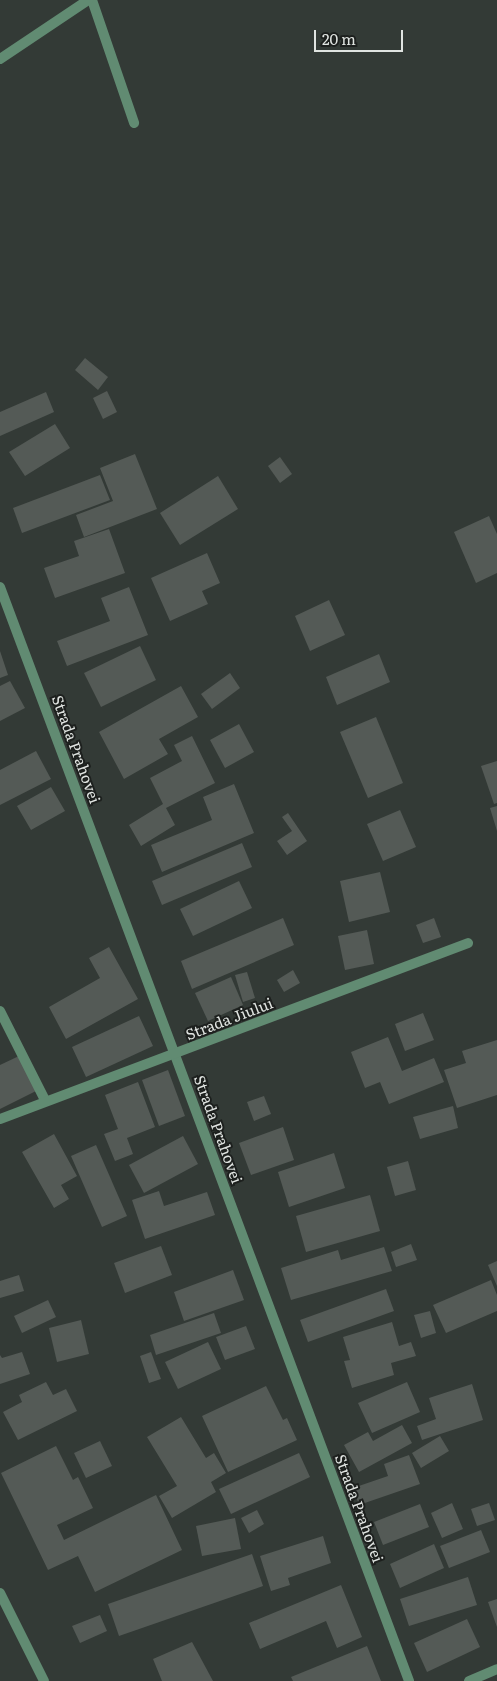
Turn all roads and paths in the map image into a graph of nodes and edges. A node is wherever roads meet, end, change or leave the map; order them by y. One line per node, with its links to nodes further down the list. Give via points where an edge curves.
1 (90, 0): 2 (street); 3 (street)
2 (0, 59)
3 (134, 123)
4 (0, 587): 7 (street, Strada Prahovei)
5 (468, 943): 7 (street, Strada Jiului)
6 (0, 1010): 8 (street)
7 (175, 1054): 8 (street, Strada Jiului); 13 (street, Strada Prahovei)
8 (45, 1100): 9 (street, Strada Jiului)
9 (0, 1119)
10 (0, 1593): 12 (street)
11 (497, 1669): 14 (street)
12 (44, 1681)
13 (409, 1681)
14 (469, 1681)

